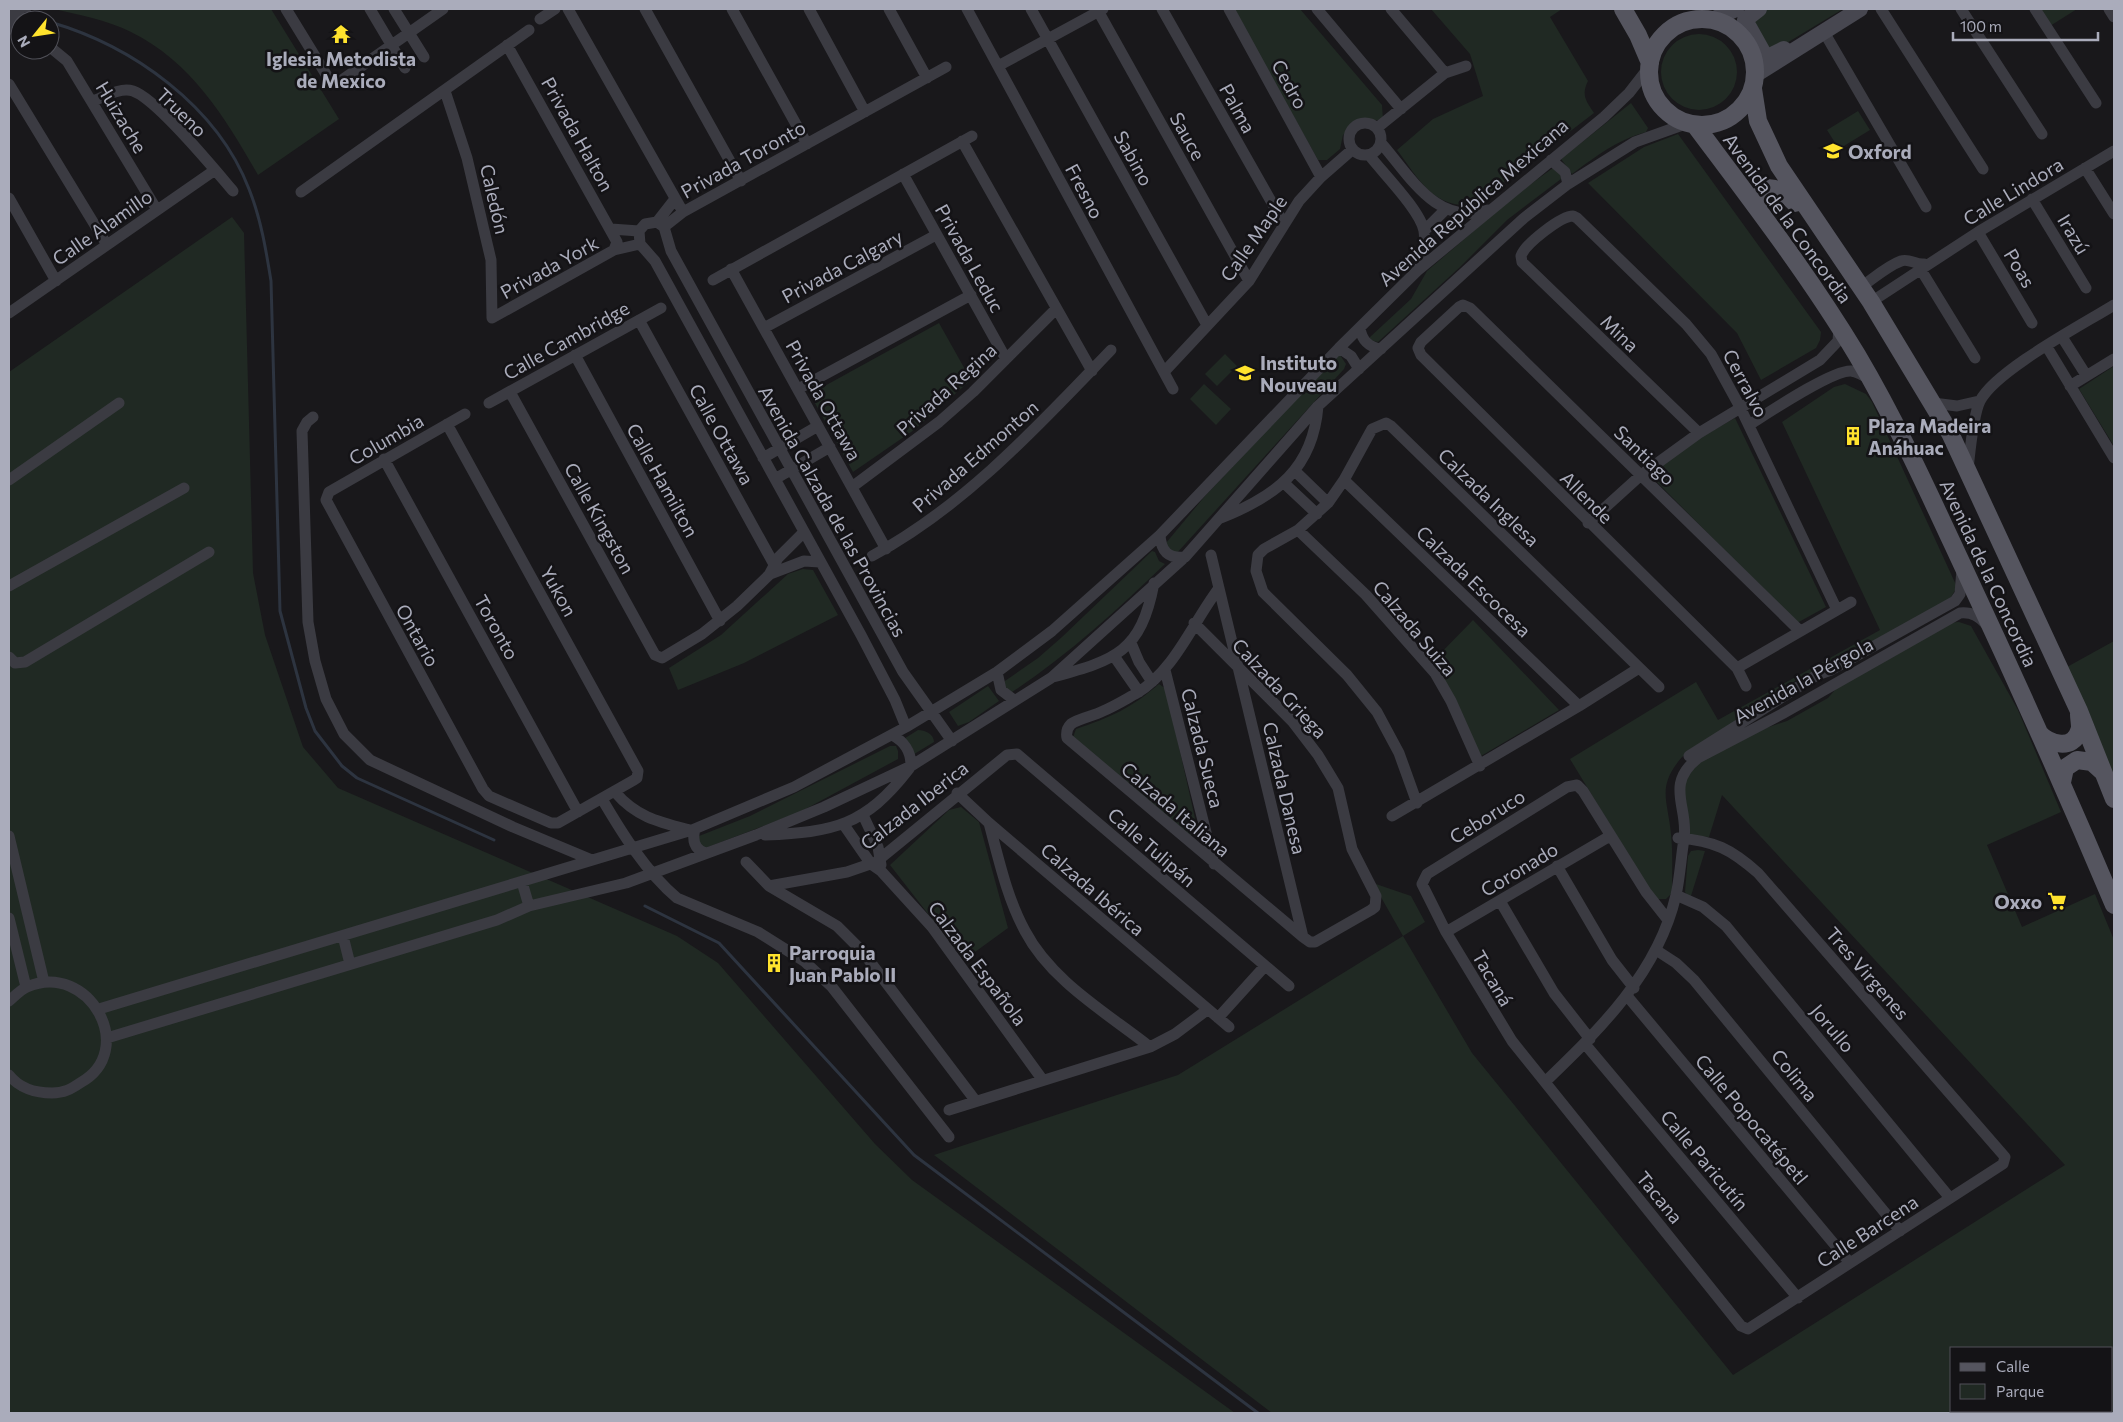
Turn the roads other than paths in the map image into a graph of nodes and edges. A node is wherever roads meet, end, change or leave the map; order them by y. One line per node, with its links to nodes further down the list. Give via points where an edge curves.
1 (24, 9): 29 (street)
2 (286, 9): 35 (street, via 332,84)
3 (370, 9): 35 (street)
4 (394, 9): 32 (street)
5 (443, 9): 32 (street)
6 (555, 9): 30 (street)
7 (568, 9): 73 (street, Privada Toronto)
8 (645, 9): 67 (street)
9 (732, 9): 57 (street)
10 (809, 9): 52 (street)
11 (889, 9): 45 (street)
12 (967, 9): 40 (street, Fresno)
13 (1030, 9): 34 (street, Sabino)
14 (1162, 9): 84 (street, Palma)
15 (1229, 9): 66 (street, Cedro)
16 (1317, 9): 51 (street)
17 (1391, 9): 44 (street)
18 (1623, 9): 39 (main road)
19 (1736, 9): 27 (main road)
20 (1758, 9): 33 (main road, via 1747,16 1746,24 1766,56 1803,38)
21 (1860, 9): 33 (main road)
22 (1881, 9): 63 (street)
23 (1961, 9): 55 (street)
24 (2035, 9): 50 (street)
25 (2109, 9): 28 (street)
26 (1099, 10): 34 (street); 99 (street, Sauce)
27 (1701, 16): 39 (main road, via 1669,31 1660,40); 46 (main road, via 1734,29 1742,37 1754,61)
28 (2114, 17)
29 (9, 19)
30 (540, 19)
31 (529, 30): 36 (street)
32 (408, 32): 35 (street); 38 (street)
33 (1818, 36): 46 (main road); 76 (street)
34 (1047, 39): 40 (street); 113 (street, Sabino)
35 (391, 44): 43 (street)
36 (507, 45): 48 (street); 87 (street, Privada Halton)
37 (60, 55): 49 (street, Huizache)
38 (424, 57)
39 (1650, 64): 53 (main road, via 1652,88 1658,102 1668,113); 61 (street, Avenida República Mexicana, via 1629,93)
40 (998, 66): 129 (street, Fresno)
41 (1466, 66): 44 (street)
42 (946, 67): 45 (street, Privada Toronto)
43 (405, 68)
44 (1444, 73): 51 (street)
45 (927, 78): 52 (street, Privada Toronto)
46 (1754, 82): 53 (main road, via 1745,104 1733,116 1715,124); 86 (main road, Avenida de la Concordia, via 1758,121 1773,155)
47 (9, 84): 93 (street)
48 (445, 91): 70 (street); 110 (street, Caledón, via 467,158 491,260)
49 (93, 101): 64 (street, Trueno, via 121,90 133,91 148,100); 79 (street, Huizache)
50 (2096, 103)
51 (1401, 109): 54 (street)
52 (865, 112): 57 (street, Privada Toronto)
53 (1691, 124): 68 (street, via 1643,138); 78 (main road, Avenida de la Concordia)
54 (1377, 128): 56 (street); 58 (street, via 1368,123 1357,125 1349,138)
55 (2042, 134)
56 (1381, 143): 60 (street); 71 (street)
57 (807, 144): 67 (street, Privada Toronto)
58 (1353, 149): 60 (street); 66 (street, Calle Maple)
59 (2114, 151): 62 (street, Calle Lindora)
60 (1369, 155): 75 (street)
61 (1551, 160): 68 (street, via 1565,172); 77 (street, Avenida República Mexicana)
62 (2085, 168): 74 (street, Calle Lindora); 82 (street)
63 (1983, 169)
64 (215, 170): 69 (street, Trueno); 79 (street, Calle Alamillo)
65 (903, 174): 91 (street, Privada Leduc); 96 (street); 108 (street, via 967,138)
66 (1321, 177): 84 (street, Calle Maple)
67 (741, 181): 81 (street, Privada Toronto)
68 (1568, 184): 120 (street, via 1524,218)
69 (233, 191)
70 (301, 192)
71 (1425, 193): 75 (street); 80 (street)
72 (9, 198): 100 (street)
73 (675, 199): 81 (street, Privada Toronto); 85 (street)
74 (2032, 199): 90 (street, Calle Lindora); 102 (street, Irazú)
75 (1412, 207): 88 (street)
76 (1926, 207)
77 (1492, 208): 80 (street, via 1470,214); 97 (street, Avenida República Mexicana)
78 (1758, 209): 86 (main road, via 1760,196 1777,188); 114 (main road, Avenida de la Concordia)
79 (157, 210): 93 (street, Calle Alamillo)
80 (1445, 210): 88 (street)
81 (682, 212): 85 (street)
82 (2114, 214)
83 (1567, 216): 144 (street, Cerralvo, via 1577,218 1686,324 1711,354); 150 (street, Mina, via 1526,247 1521,256 1526,267)
84 (1284, 224): 99 (street, Calle Maple)
85 (660, 225): 89 (street, via 645,224); 152 (street, Avenida Calzada de las Provincias, via 670,251)
86 (1821, 228): 101 (main road, Avenida de la Concordia)
87 (611, 229): 89 (street); 94 (street, Privada Halton)
88 (1424, 230): 97 (street)
89 (639, 232): 92 (street)
90 (1978, 232): 95 (street, Calle Lindora); 112 (street, Poas)
91 (936, 235): 103 (street, Privada Leduc); 115 (street, Privada Calgary)
92 (640, 244): 94 (street, Privada York); 153 (street, Avenida Calzada de las Provincias, via 655,261)
93 (107, 245): 100 (street, Calle Alamillo)
94 (616, 246): 110 (street, Privada York)
95 (1924, 266): 101 (street, via 1901,260); 104 (street, Calle Lindora); 123 (street)
96 (731, 269): 98 (street); 115 (street, Privada Ottawa)
97 (1417, 271): 116 (street, Avenida República Mexicana)
98 (713, 280)
99 (1249, 280): 113 (street, Calle Maple)
100 (56, 281): 109 (street, Calle Alamillo)
101 (1861, 287): 104 (main road, Avenida de la Concordia)
102 (2086, 288)
103 (971, 295): 124 (street, Privada Leduc); 135 (street)
104 (1871, 302): 141 (main road, Avenida de la Concordia)
105 (1463, 305): 159 (street, Santiago, via 1470,308); 170 (street, Allende, via 1421,342 1418,348 1420,355)
106 (2114, 305): 117 (street)
107 (661, 308): 111 (street, Calle Cambridge)
108 (1056, 308): 124 (street, Privada Regina); 128 (street)
109 (9, 313)
110 (492, 318)
111 (639, 320): 122 (street, Calle Cambridge); 181 (street, Calle Ottawa)
112 (2032, 323)
113 (1207, 325): 129 (street, Calle Maple)
114 (1839, 327): 126 (street, via 1838,341); 133 (main road, Avenida de la Concordia)
115 (764, 328): 135 (street, Privada Ottawa)
116 (1360, 328): 119 (street, Avenida República Mexicana); 120 (street, via 1364,341)
117 (2062, 337): 118 (street); 130 (street)
118 (2047, 347): 134 (street); 139 (street, via 2011,369)
119 (1339, 348): 127 (street, via 1352,356); 173 (street, Avenida República Mexicana)
120 (1381, 349): 127 (street)
121 (1111, 350): 128 (street, Privada Edmonton)
122 (575, 356): 137 (street, Calle Cambridge); 187 (street, Calle Hamilton)
123 (1975, 358)
124 (1006, 359): 164 (street, Privada Regina, via 939,422)
125 (2114, 359): 130 (street)
126 (1820, 360): 131 (street); 132 (street)
127 (1359, 369): 143 (street)
128 (1092, 371): 174 (street, Privada Edmonton, via 986,474 924,524)
129 (1164, 372): 136 (street, Fresno)
130 (2086, 375): 134 (street)
131 (1830, 378): 133 (street, via 1852,371); 138 (street)
132 (1782, 382): 138 (street); 144 (street)
133 (1872, 382): 180 (main road, Avenida de la Concordia, via 1917,466)
134 (2070, 386): 154 (street)
135 (798, 389): 149 (street, Privada Ottawa)
136 (1173, 390)
137 (510, 392): 142 (street, Calle Cambridge); 187 (street, Calle Kingston, via 655,655 662,658)
138 (1792, 400): 148 (street)
139 (1979, 401): 141 (street, via 1957,406); 156 (street)
140 (119, 403): 161 (street)
141 (1933, 403): 156 (main road, Avenida de la Concordia)
142 (489, 404)
143 (1318, 406): 158 (street, via 1312,440); 169 (street)
144 (1740, 407): 148 (street, Cerralvo); 150 (street)
145 (465, 414): 147 (street, Columbia)
146 (313, 418): 238 (street, via 306,422 302,431 308,622 326,699 344,734 370,760)
147 (447, 424): 155 (street, Columbia); 221 (street, Yukon, via 638,775)
148 (1749, 425): 186 (street, Cerralvo)
149 (818, 426): 151 (street, Privada Ottawa); 152 (street)
150 (1699, 433): 159 (street)
151 (830, 446): 157 (street); 164 (street, Privada Ottawa)
152 (779, 449): 153 (street); 157 (street, Avenida Calzada de las Provincias)
153 (764, 458): 160 (street, Avenida Calzada de las Provincias)
154 (2114, 458)
155 (384, 459): 166 (street, Columbia, via 329,492); 226 (street, Toronto)
156 (1968, 469): 210 (main road, Avenida de la Concordia)
157 (790, 470): 160 (street); 209 (street, Avenida Calzada de las Provincias, via 902,672)
158 (1296, 472): 163 (street); 167 (street)
159 (1641, 476): 170 (street); 189 (street, Santiago)
160 (774, 479): 172 (street, Avenida Calzada de las Provincias)
161 (9, 480)
162 (1344, 480): 167 (street, Calzada Inglesa); 194 (street, Calzada Inglesa, via 1372,429 1381,424 1391,426); 207 (street, Calzada Escocesa)
163 (1284, 483): 168 (street); 169 (street, via 1250,505)
164 (852, 487): 174 (street, Privada Ottawa)
165 (184, 488): 183 (street)
166 (326, 497): 226 (street, Ontario, via 482,790 555,823)
167 (1328, 503): 168 (street, Calzada Inglesa)
168 (1317, 514): 171 (street, Calzada Inglesa)
169 (1219, 518): 178 (street)
170 (1588, 523): 195 (street, Allende)
171 (1298, 530): 218 (street, Calzada Suiza, via 1366,595 1435,673); 225 (street, Calzada Inglesa, via 1258,555 1258,582 1262,592 1347,675 1377,712 1399,753)
172 (804, 532): 179 (street, Avenida Calzada de las Provincias); 181 (street)
173 (1160, 535): 178 (street, via 1166,554 1174,558); 199 (street, Avenida República Mexicana, via 1052,631)
174 (886, 549): 177 (street, Privada Edmonton)
175 (209, 552): 193 (street, via 25,662 15,662)
176 (1212, 555): 184 (street, Calzada Danesa)
177 (872, 556)
178 (1185, 557): 182 (street)
179 (820, 562): 181 (street, via 804,560); 212 (street, Avenida Calzada de las Provincias, via 880,670)
180 (1962, 565): 190 (main road, Avenida de la Concordia); 198 (street, Avenida la Pérgola, via 1960,594 1955,601)
181 (774, 570): 187 (street)
182 (1154, 583): 191 (street, via 1144,619); 200 (street)
183 (9, 586)
184 (1219, 588): 188 (street); 196 (street, Calzada Danesa)
185 (1851, 602): 186 (street)
186 (1837, 610): 189 (street)
187 (720, 620)
188 (1194, 623): 196 (street, Calzada Griega); 197 (street)
189 (1800, 631): 195 (street)
190 (1996, 638): 202 (street, Avenida la Pérgola, via 1977,615 1960,613); 213 (main road, Avenida de la Concordia)
191 (1131, 643): 192 (street); 201 (street)
192 (1114, 656): 200 (street, via 1093,666); 205 (street)
193 (9, 657)
194 (1639, 668): 204 (street, Calzada Inglesa); 207 (street)
195 (1736, 668): 203 (street, Allende)
196 (1239, 669): 255 (street, Calzada Danesa); 255 (street, Calzada Griega, via 1292,721 1338,788 1352,849 1376,896 1375,907 1315,942)
197 (1165, 670): 201 (street); 241 (street, Calzada Sueca)
198 (1831, 670): 202 (street); 208 (street, Avenida la Pérgola, via 1817,675)
199 (997, 672): 206 (street, via 1002,690); 209 (street, Avenida República Mexicana)
200 (1050, 678): 206 (street)
201 (1152, 682): 205 (street)
202 (1837, 682): 211 (street, Avenida la Pérgola)
203 (1746, 686)
204 (1659, 687)
205 (1139, 692): 241 (street, Calzada Italiana, via 1071,724 1066,738)
206 (1014, 700): 215 (street)
207 (1579, 706): 218 (street)
208 (1762, 710): 211 (street); 235 (street, Avenida la Pérgola, via 1700,748 1677,770 1671,790)
209 (932, 712): 212 (street, Avenida República Mexicana); 215 (street, Avenida Calzada de las Provincias)
210 (2079, 712): 213 (main road, via 2079,731 2067,743 2050,743); 219 (main road, Avenida de la Concordia)
211 (1768, 720): 235 (street, Avenida la Pérgola, via 1687,767 1678,794)
212 (906, 727): 214 (street, Avenida República Mexicana)
213 (2037, 731): 220 (main road, Avenida de la Concordia)
214 (892, 735): 217 (street, via 902,740 907,748); 231 (street, Avenida República Mexicana, via 794,787)
215 (952, 741): 217 (street)
216 (1017, 754): 222 (street, Calzada Iberica, via 1007,755); 258 (street, Calle Tulipán)
217 (911, 766): 227 (street, via 894,789); 232 (street, via 832,804)
218 (1480, 766): 225 (street)
219 (2103, 772): 220 (main road, via 2092,762 2077,760 2065,768); 224 (main road, Avenida de la Concordia)
220 (2062, 782): 249 (main road, Avenida de la Concordia)
221 (614, 792): 223 (street); 231 (street, via 630,809 644,816)
222 (957, 794): 229 (street, Calzada Ibérica); 239 (street, Calzada Iberica)
223 (602, 799): 226 (street); 236 (street)
224 (2114, 799)
225 (1417, 803): 228 (street)
226 (578, 812)
227 (863, 815): 230 (street); 239 (street)
228 (1392, 816)
229 (989, 823): 265 (street, Calzada Ibérica); 270 (street, via 1007,890 1025,932 1043,958 1064,980)
230 (844, 825): 232 (street, via 807,832); 239 (street)
231 (693, 829): 236 (street, Avenida República Mexicana); 237 (street, via 694,843)
232 (756, 835): 237 (street)
233 (9, 836): 259 (street)
234 (1610, 836): 242 (street, Coronado); 245 (street, Ceboruco, via 1583,790 1577,785 1567,787 1427,874); 252 (street)
235 (1681, 842): 247 (street); 277 (street, Tres Virgenes, via 1721,846 1758,873 2002,1153 2005,1157)
236 (634, 847): 238 (street, Avenida República Mexicana); 243 (street)
237 (705, 853): 243 (street)
238 (592, 860): 244 (street, Avenida República Mexicana)
239 (876, 861): 246 (street, Calzada Iberica, via 847,872); 272 (street, Calzada Española, via 881,871 932,927)
240 (746, 862): 246 (street)
241 (1214, 864): 255 (street, Calzada Italiana)
242 (1557, 866): 248 (street, Coronado); 262 (street, Calle Popocatépetl)
243 (653, 873): 250 (street, via 613,887); 276 (street, via 677,898 758,932 804,961 832,987)
244 (522, 882): 250 (street); 254 (street, Avenida República Mexicana)
245 (1422, 884): 253 (street, Tacaná)
246 (769, 886): 274 (street, via 837,926 862,951)
247 (1676, 895): 252 (street); 278 (street, Jorullo, via 1703,907 1726,926)
248 (1500, 901): 253 (street, Coronado); 269 (street, Calle Paricutín)
249 (2114, 905)
250 (529, 906): 257 (street, via 497,920)
251 (9, 918): 261 (street)
252 (1668, 920): 256 (street)
253 (1446, 932): 273 (street, Tacaná, via 1499,1023)
254 (343, 936): 257 (street); 264 (street, Avenida República Mexicana)
255 (1303, 937)
256 (1656, 950): 262 (street); 279 (street, Colima, via 1694,980)
257 (350, 964): 268 (street)
258 (1265, 966): 260 (street, Calle Tulipán); 266 (street)
259 (44, 982): 261 (street); 264 (street, via 66,984 85,993)
260 (1289, 986)
261 (26, 987): 263 (street)
262 (1631, 992): 269 (street); 280 (street, Calle Popocatépetl)
263 (9, 1001)
264 (99, 1009): 268 (street)
265 (1207, 1010): 266 (street, Calzada Ibérica); 270 (street, via 1175,1034)
266 (1218, 1018): 267 (street, Calzada Ibérica)
267 (1229, 1026)
268 (107, 1038): 271 (street, via 103,1059 92,1077 63,1093 40,1094)
269 (1587, 1042): 273 (street); 281 (street, Calle Paricutín)
270 (1150, 1047): 272 (street)
271 (10, 1078)
272 (1042, 1079): 274 (street)
273 (1546, 1082): 282 (street, Tacana, via 1741,1326 1748,1330)
274 (975, 1100): 275 (street)
275 (949, 1110)
276 (949, 1137)
277 (2003, 1164): 278 (street, Calle Barcena)
278 (1950, 1198): 279 (street, Calle Barcena)
279 (1900, 1231): 280 (street, Calle Barcena)
280 (1850, 1263): 281 (street, Calle Barcena)
281 (1798, 1298): 282 (street, Calle Barcena)
282 (1751, 1328)

